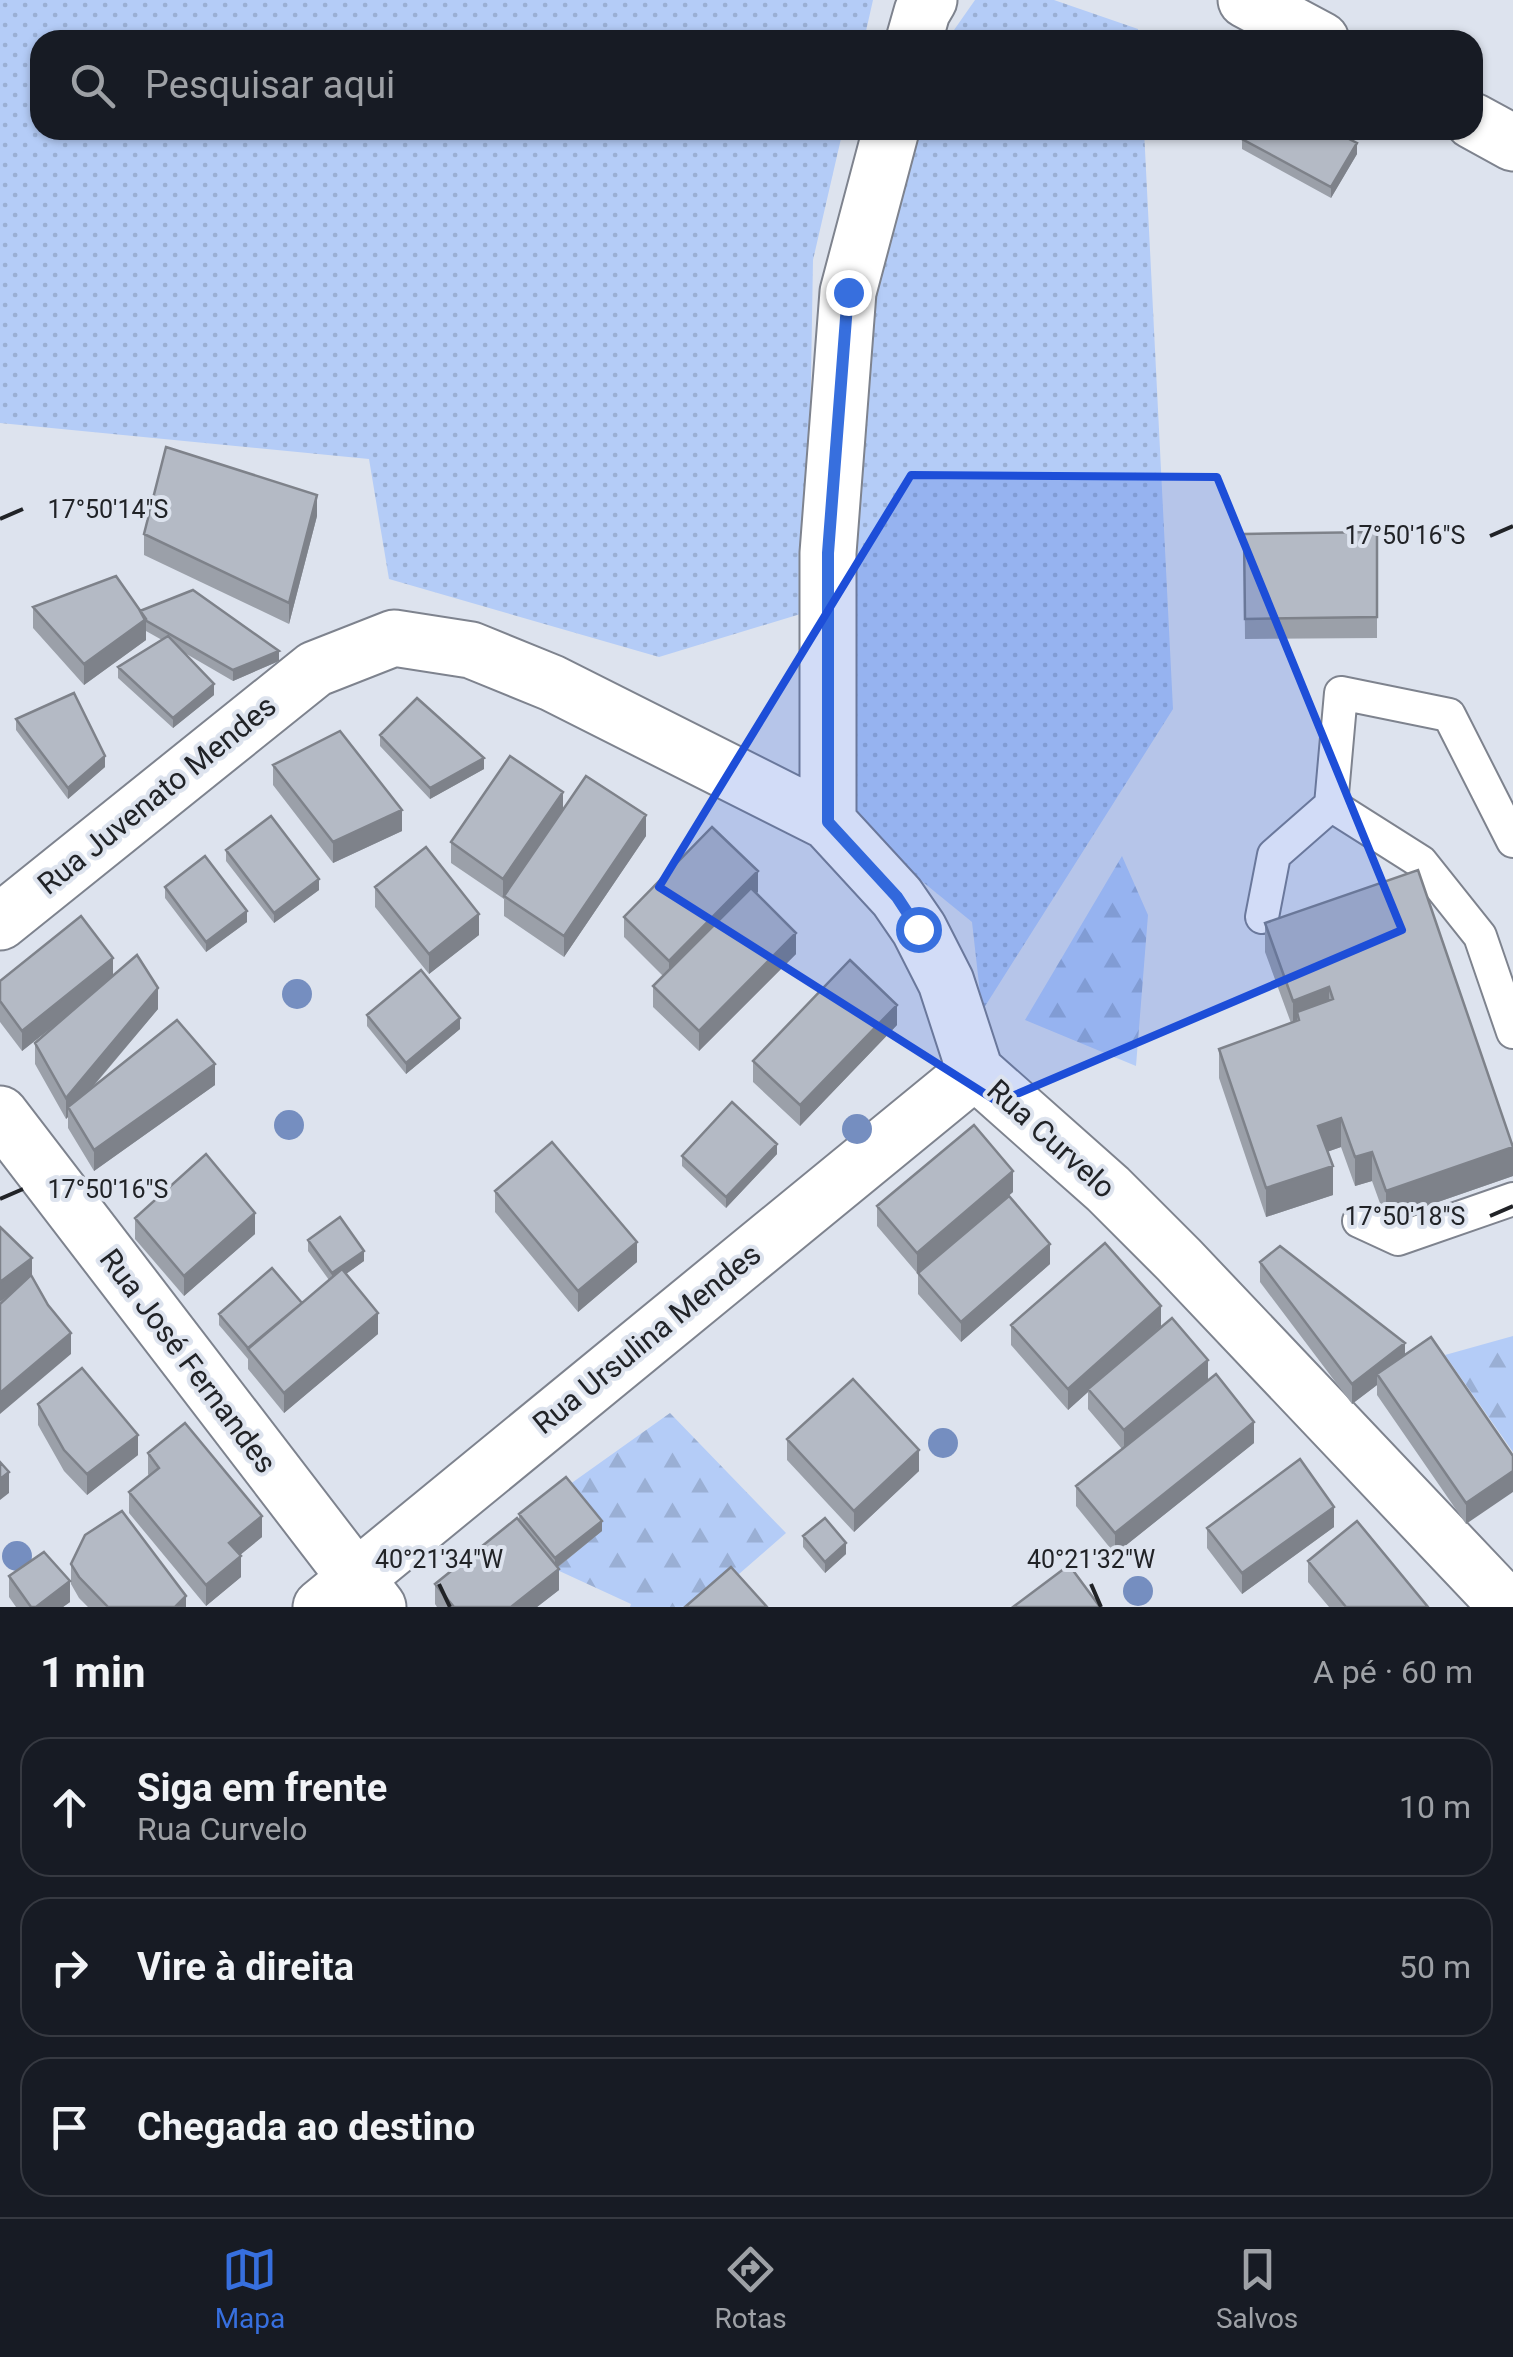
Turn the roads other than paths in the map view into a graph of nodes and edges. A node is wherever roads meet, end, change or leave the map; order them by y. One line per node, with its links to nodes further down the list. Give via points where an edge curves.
1 (929, 0): 3 (street)
2 (1246, 0): 4 (street)
3 (917, 30)
4 (1302, 30)
5 (1483, 127): 7 (street)
6 (888, 140): 10 (street, via 848,292 828,553)
7 (1513, 143)
8 (315, 669): 10 (street, Rua Curvelo, via 394,638 470,650 552,683); 13 (street, Rua Juvenato Mendes)
9 (1331, 805): 11 (lane, via 1341,693 1449,714); 12 (lane, via 1274,855); 14 (lane, via 1421,862 1480,936)
10 (828, 822): 15 (street, Rua Curvelo, via 918,929 946,982)
11 (1513, 840)
12 (1262, 916)
13 (0, 922)
14 (1513, 1032)
15 (975, 1072): 19 (street, Rua Ursulina Mendes); 20 (street, Rua Curvelo, via 1180,1260)
16 (0, 1114): 19 (street, Rua José Fernandes)
17 (1513, 1198): 18 (lane, via 1398,1239)
18 (1359, 1221)
19 (351, 1597)
20 (1508, 1607)

